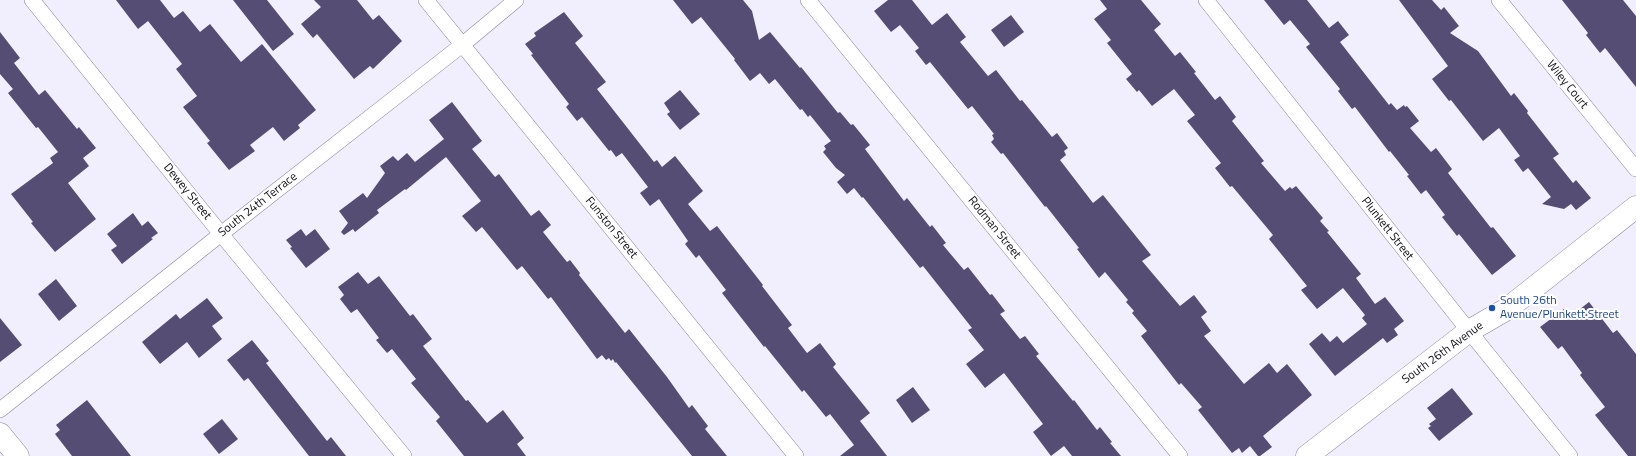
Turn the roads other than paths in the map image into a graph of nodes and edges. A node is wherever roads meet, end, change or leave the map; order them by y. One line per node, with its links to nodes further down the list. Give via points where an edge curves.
1 (32, 0): 10 (street, Dewey Street)
2 (426, 0): 7 (street, Funston Street)
3 (516, 0): 7 (street, South 24th Terrace)
4 (808, 0): 17 (street, Rodman Street)
5 (1206, 0): 11 (street, Plunkett Street)
6 (1499, 0): 8 (street, Wiley Court)
7 (462, 45): 10 (street, South 24th Terrace); 16 (street, Funston Street)
8 (1636, 169)
9 (1636, 207): 11 (street, South 26th Avenue, via 1507,309)
10 (221, 234): 12 (street, South 24th Terrace); 15 (street, Dewey Street)
11 (1469, 331): 18 (street, South 26th Avenue); 19 (street, Plunkett Street)
12 (0, 410)
13 (0, 434): 14 (street)
14 (18, 456)
15 (404, 456)
16 (796, 456)
17 (1180, 456)
18 (1307, 456)
19 (1570, 456)

